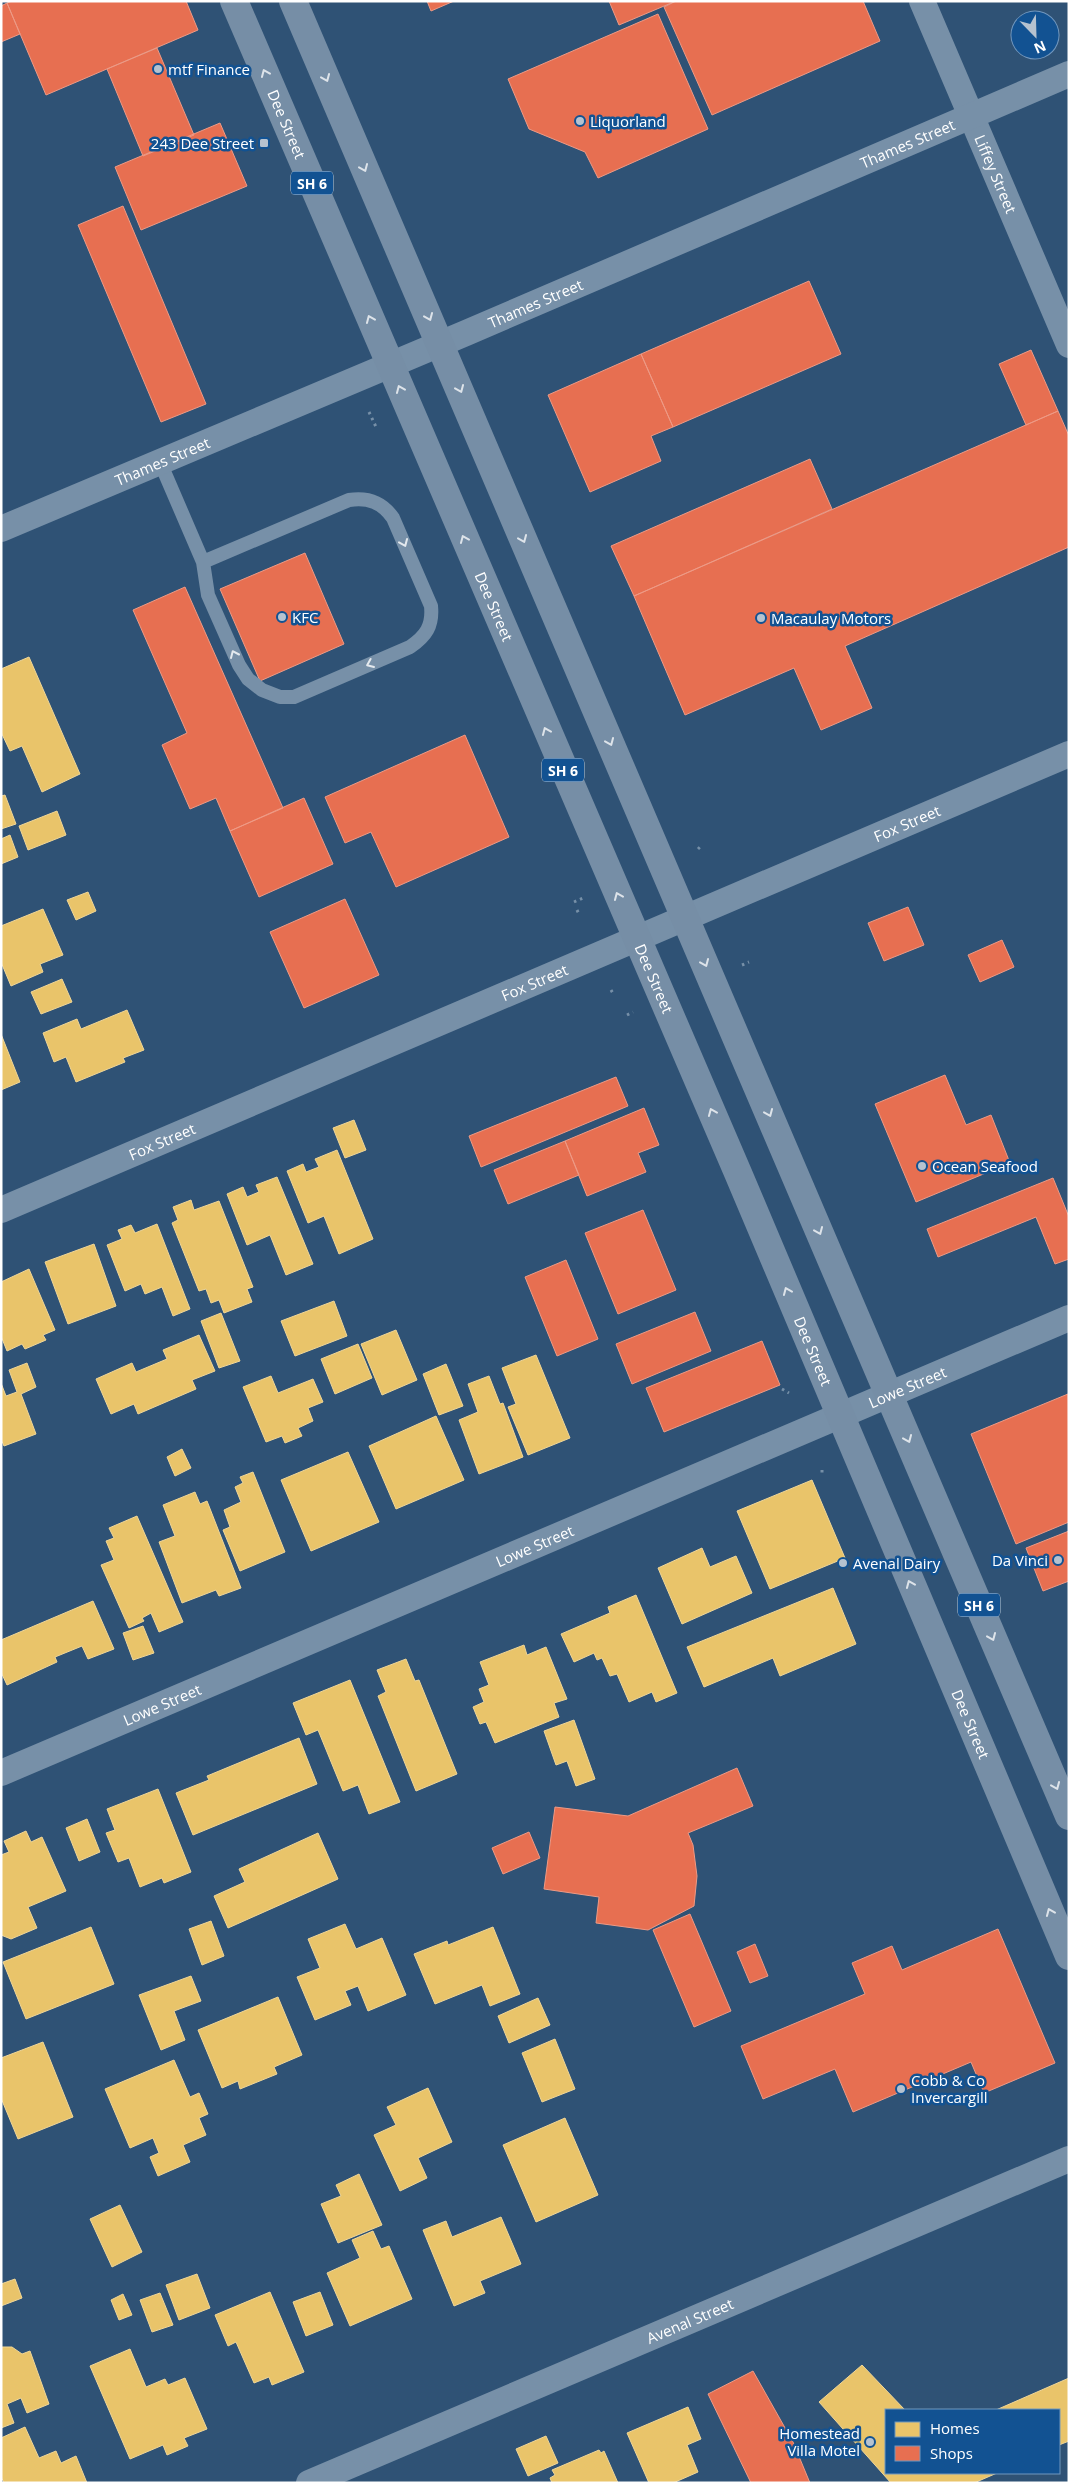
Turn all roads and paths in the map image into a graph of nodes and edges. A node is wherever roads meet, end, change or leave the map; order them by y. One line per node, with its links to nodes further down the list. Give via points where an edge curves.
1 (234, 1): 8 (main road, Dee Street / SH 6, one-way to 1)
2 (293, 1): 6 (main road, SH 6, one-way to 6)
3 (922, 1): 5 (street, Liffey Street)
4 (1069, 74): 5 (street, Thames Street)
5 (971, 114): 6 (street, Thames Street); 7 (street, Liffey Street)
6 (440, 344): 8 (street, Thames Street); 17 (main road, SH 6, one-way to 17)
7 (1069, 345)
8 (389, 364): 11 (street, Thames Street); 18 (main road, Dee Street / SH 6, one-way to 8)
9 (370, 412): 10 (path)
10 (377, 429)
11 (160, 462): 12 (street, Thames Street); 13 (lane)
12 (1, 529)
13 (203, 562): 13 (lane, one-way to 13, via 349,500 359,498 378,502 393,518 431,606 432,618 422,639 410,647 294,697 280,697 262,690 248,679 239,665 208,595)
14 (1069, 754): 17 (street, Fox Street)
15 (583, 898): 16 (path)
16 (574, 902)
17 (686, 919): 18 (street, Fox Street); 29 (main road, SH 6, one-way to 29)
18 (637, 940): 25 (street, Fox Street); 30 (main road, Dee Street / SH 6, one-way to 18)
19 (749, 962): 20 (path)
20 (742, 965)
21 (612, 990): 22 (path)
22 (614, 995)
23 (632, 1012): 24 (path)
24 (627, 1014)
25 (1, 1210)
26 (1069, 1318): 29 (street, Lowe Street)
27 (782, 1389): 28 (path)
28 (789, 1393)
29 (889, 1394): 30 (street, Lowe Street); 32 (main road, SH 6, one-way to 32)
30 (839, 1417): 31 (street, Lowe Street); 33 (main road, Dee Street / SH 6, one-way to 30)
31 (1, 1773)
32 (1069, 1816)
33 (1069, 1956)
34 (1069, 2159): 35 (street, Avenal Street)
35 (309, 2483)

